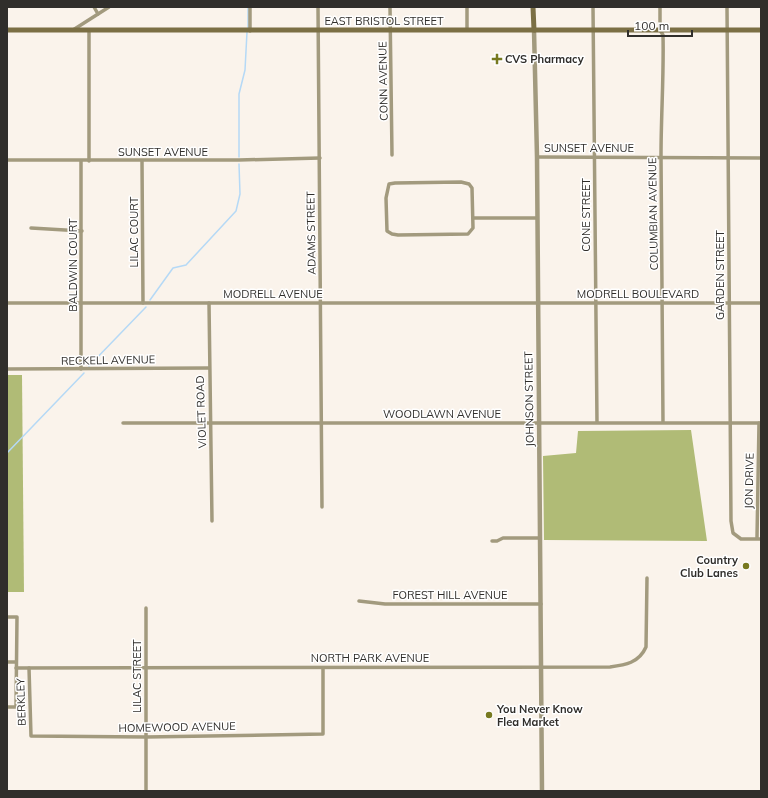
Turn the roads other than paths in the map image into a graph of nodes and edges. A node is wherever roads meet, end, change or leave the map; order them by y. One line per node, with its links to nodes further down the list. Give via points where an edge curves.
1 (94, 7): 11 (street)
2 (109, 7): 11 (street)
3 (250, 7): 22 (street)
4 (318, 7): 23 (street, ADAMS STREET)
5 (390, 7): 15 (street, CONN AVENUE)
6 (467, 7): 16 (street)
7 (533, 7): 17 (main road, JOHNSON STREET)
8 (593, 7): 18 (street, CONE STREET)
9 (660, 7): 19 (street, COLUMBIAN AVENUE)
10 (727, 7): 20 (street, GARDEN STREET)
11 (98, 14): 13 (street)
12 (7, 30): 13 (main road, EAST BRISTOL STREET)
13 (73, 30): 14 (main road, EAST BRISTOL STREET)
14 (89, 30): 22 (main road, EAST BRISTOL STREET); 33 (street)
15 (391, 30): 16 (main road, EAST BRISTOL STREET); 23 (main road, EAST BRISTOL STREET); 24 (street, CONN AVENUE)
16 (467, 30): 17 (main road, EAST BRISTOL STREET)
17 (534, 30): 18 (main road, EAST BRISTOL STREET); 25 (street, JOHNSON STREET)
18 (593, 30): 19 (main road, EAST BRISTOL STREET); 26 (street, CONE STREET)
19 (660, 30): 20 (main road, EAST BRISTOL STREET); 28 (street, COLUMBIAN AVENUE, via 663,35 664,81 661,103)
20 (727, 30): 21 (main road, EAST BRISTOL STREET); 29 (street, GARDEN STREET)
21 (761, 30)
22 (250, 31): 23 (main road, EAST BRISTOL STREET)
23 (319, 31): 27 (street, ADAMS STREET)
24 (392, 155)
25 (537, 157): 26 (street, SUNSET AVENUE); 36 (street, JOHNSON STREET)
26 (594, 157): 28 (street, SUNSET AVENUE); 43 (street, CONE STREET)
27 (320, 158): 34 (street, SUNSET AVENUE); 41 (street, ADAMS STREET)
28 (661, 158): 29 (street, SUNSET AVENUE); 44 (street, COLUMBIAN AVENUE)
29 (728, 158): 30 (street, SUNSET AVENUE); 45 (street, GARDEN STREET)
30 (761, 158)
31 (7, 160): 32 (street, SUNSET AVENUE)
32 (82, 161): 33 (street, SUNSET AVENUE); 38 (street, BALDWIN COURT)
33 (89, 161): 34 (street, SUNSET AVENUE)
34 (142, 161): 39 (street, LILAC COURT)
35 (473, 218): 35 (street, via 473,228 468,234 392,234 387,231 386,226 386,192 392,183 466,183 472,188); 36 (street)
36 (537, 218): 42 (street, JOHNSON STREET)
37 (31, 228): 38 (street)
38 (82, 231): 48 (street, BALDWIN COURT)
39 (143, 303): 40 (street, MODRELL AVENUE); 48 (street, MODRELL AVENUE)
40 (209, 303): 41 (street, MODRELL AVENUE); 49 (street, VIOLET ROAD)
41 (321, 303): 42 (street, MODRELL AVENUE); 52 (street, ADAMS STREET)
42 (538, 303): 43 (street, MODRELL BOULEVARD); 56 (street, JOHNSON STREET)
43 (595, 303): 44 (street, MODRELL BOULEVARD); 53 (street, CONE STREET)
44 (663, 303): 45 (street, MODRELL BOULEVARD); 54 (street, COLUMBIAN AVENUE)
45 (730, 303): 46 (street, MODRELL BOULEVARD); 57 (street, GARDEN STREET)
46 (761, 303)
47 (7, 304): 48 (street, MODRELL AVENUE)
48 (82, 304): 51 (street, BALDWIN COURT)
49 (209, 368): 51 (street, RECKELL AVENUE); 59 (street, VIOLET ROAD)
50 (7, 369): 51 (street, RECKELL AVENUE)
51 (82, 369)
52 (322, 422): 56 (street, WOODLAWN AVENUE); 59 (street, WOODLAWN AVENUE); 60 (street, ADAMS STREET)
53 (597, 422): 54 (street, WOODLAWN AVENUE); 56 (street, WOODLAWN AVENUE)
54 (663, 422): 57 (street, WOODLAWN AVENUE)
55 (122, 423): 59 (street, WOODLAWN AVENUE)
56 (539, 423): 62 (street, JOHNSON STREET)
57 (729, 423): 58 (street, WOODLAWN AVENUE); 63 (street, GARDEN STREET, via 733,533 741,538)
58 (760, 423): 63 (street, JON DRIVE)
59 (210, 424): 61 (street, VIOLET ROAD)
60 (322, 507)
61 (212, 521)
62 (540, 538): 64 (street, via 503,538); 67 (street, JOHNSON STREET)
63 (759, 539)
64 (492, 541)
65 (647, 578): 72 (street, NORTH PARK AVENUE, via 646,647 636,660 626,665 610,667)
66 (359, 601): 67 (street, FOREST HILL AVENUE, via 385,604)
67 (541, 604): 72 (street, JOHNSON STREET)
68 (146, 608): 75 (street, LILAC STREET)
69 (7, 617): 71 (street, via 17,617)
70 (7, 662): 71 (street)
71 (16, 662): 73 (street)
72 (542, 667): 76 (street, NORTH PARK AVENUE); 81 (street, JOHNSON STREET)
73 (16, 668): 74 (street, NORTH PARK AVENUE); 77 (street, via 16,707)
74 (29, 668): 75 (street, NORTH PARK AVENUE); 78 (street, BERKLEY)
75 (145, 668): 76 (street, NORTH PARK AVENUE); 79 (street, LILAC STREET)
76 (323, 668): 79 (street, HOMEWOOD AVENUE, via 323,734)
77 (7, 707)
78 (31, 736): 79 (street, HOMEWOOD AVENUE)
79 (146, 737): 80 (street, LILAC STREET)
80 (146, 791)
81 (542, 791)

